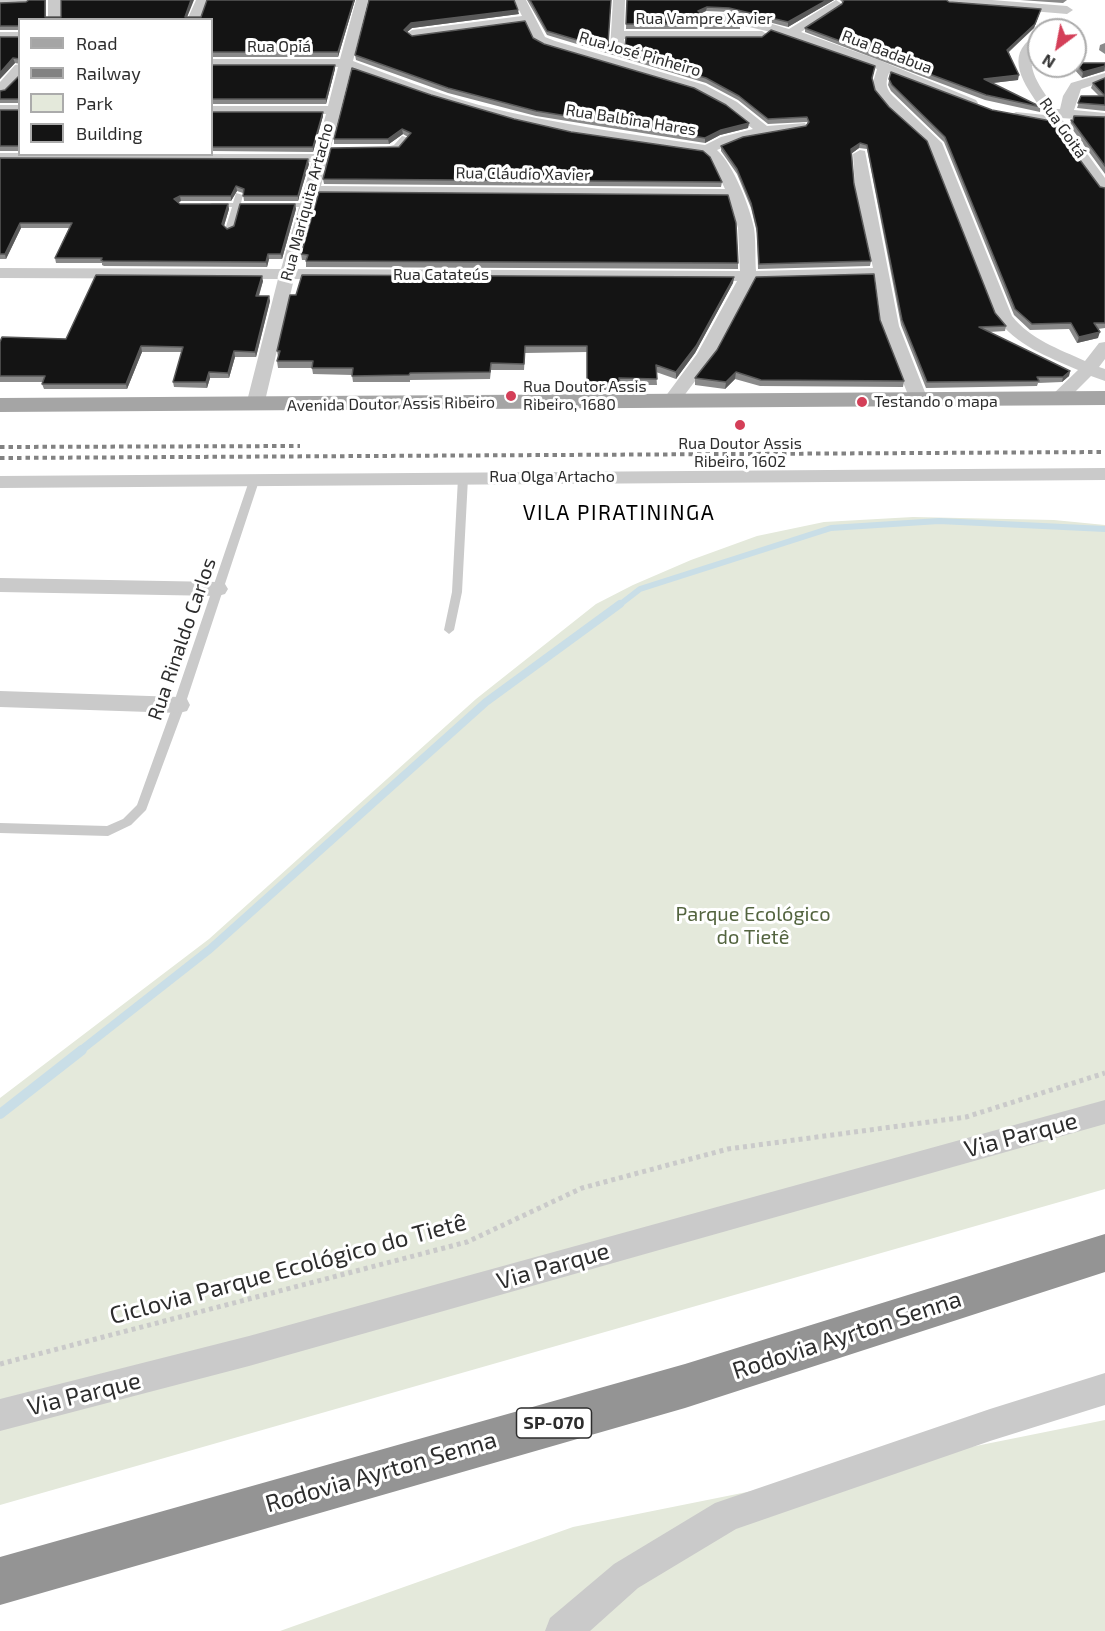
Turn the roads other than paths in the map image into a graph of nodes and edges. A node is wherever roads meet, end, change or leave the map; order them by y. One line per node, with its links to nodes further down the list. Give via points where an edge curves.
1 (27, 0): 9 (street)
2 (54, 0): 12 (street)
3 (202, 0): 13 (street)
4 (362, 0): 24 (street, Rua Mariquita Artacho)
5 (520, 0): 15 (street, Rua José Pinheiro)
6 (619, 0): 18 (street)
7 (948, 0): 11 (street)
8 (1081, 0): 11 (street)
9 (0, 1)
10 (836, 4): 17 (street)
11 (1067, 10): 14 (street)
12 (54, 18)
13 (194, 18)
14 (1058, 18)
15 (530, 19): 16 (street); 25 (street, Rua José Pinheiro, via 540,39)
16 (412, 34)
17 (789, 34): 21 (street, Rua Vampre Xavier); 21 (street, Rua Badabua, via 704,12); 26 (street, Rua Badabua)
18 (619, 35): 21 (street, Rua Vampre Xavier); 25 (street)
19 (0, 36): 20 (street)
20 (18, 36)
21 (718, 36)
22 (1027, 50): 28 (street, Rua Goitá)
23 (213, 63): 24 (street, Rua Opiá)
24 (346, 63): 36 (street, Rua Mariquita Artacho); 44 (street, Rua Balbina Hares, via 476,108 572,130)
25 (614, 63): 41 (street, Rua José Pinheiro, via 718,96)
26 (884, 68): 34 (street, Rua Badabua); 62 (street, via 880,87 884,96 926,133 939,152 1004,316 1014,330 1036,345)
27 (11, 73): 31 (street)
28 (1027, 75)
29 (1105, 77): 38 (street, via 1075,85)
30 (1029, 78): 38 (street, Rua Goitá)
31 (0, 90)
32 (0, 109): 33 (street)
33 (18, 109)
34 (988, 109)
35 (213, 110): 36 (street)
36 (333, 110): 45 (street, Rua Mariquita Artacho)
37 (1004, 114): 38 (street)
38 (1057, 116): 39 (street); 50 (street, Rua Goitá)
39 (1105, 117)
40 (800, 126): 41 (street)
41 (764, 131): 44 (street)
42 (405, 138): 43 (lane, via 396,147)
43 (369, 149)
44 (708, 150): 51 (street, Rua Balbina Hares, via 717,158)
45 (326, 152): 46 (street); 53 (street, Rua Mariquita Artacho)
46 (213, 154)
47 (860, 154): 58 (street, via 863,188)
48 (65, 156): 49 (street)
49 (0, 157)
50 (1103, 182)
51 (735, 194): 53 (street, Rua Cláudio Xavier); 60 (street, Rua Balbina Hares, via 746,228)
52 (239, 195): 55 (lane)
53 (309, 198): 55 (lane); 59 (street, Rua Mariquita Artacho)
54 (203, 205): 55 (lane)
55 (236, 205): 56 (lane)
56 (229, 230)
57 (0, 273): 59 (street, Rua Catateús)
58 (882, 273): 60 (street, Rua Catateús); 65 (street, via 890,326)
59 (286, 275): 60 (street, Rua Catateús); 68 (street, Rua Mariquita Artacho)
60 (748, 276): 66 (street, Rua Balbina Hares, via 705,356)
61 (1105, 347): 62 (street)
62 (1097, 373): 64 (street)
63 (1105, 398): 64 (main road, Avenida Doutor Assis Ribeiro)
64 (1058, 399): 65 (main road, Avenida Doutor Assis Ribeiro)
65 (919, 400): 66 (main road, Avenida Doutor Assis Ribeiro)
66 (671, 401): 68 (main road, Avenida Doutor Assis Ribeiro); 71 (main road)
67 (0, 405): 68 (main road, Avenida Doutor Assis Ribeiro)
68 (255, 405)
69 (1105, 417): 71 (main road, Avenida Doutor Assis Ribeiro)
70 (0, 419): 71 (main road, Avenida Doutor Assis Ribeiro)
71 (633, 419)
72 (1105, 474): 73 (street, Rua Olga Artacho)
73 (463, 478): 74 (street, Rua Olga Artacho); 78 (lane, via 457,592)
74 (254, 481): 75 (street, Rua Olga Artacho); 77 (lane, Rua Rinaldo Carlos)
75 (0, 482)
76 (0, 585): 77 (street)
77 (218, 589): 80 (lane, Rua Rinaldo Carlos)
78 (449, 630)
79 (0, 699): 80 (street)
80 (179, 705): 81 (lane, Rua Rinaldo Carlos, via 142,807 127,822 108,831)
81 (0, 828)
82 (1105, 1112): 85 (street, Via Parque, via 249,1351)
83 (1105, 1253): 86 (highway, Rodovia Ayrton Senna / SP-070, via 685,1386)
84 (1105, 1389): 87 (street, via 727,1515 626,1576)
85 (0, 1415)
86 (0, 1581)
87 (563, 1631)

